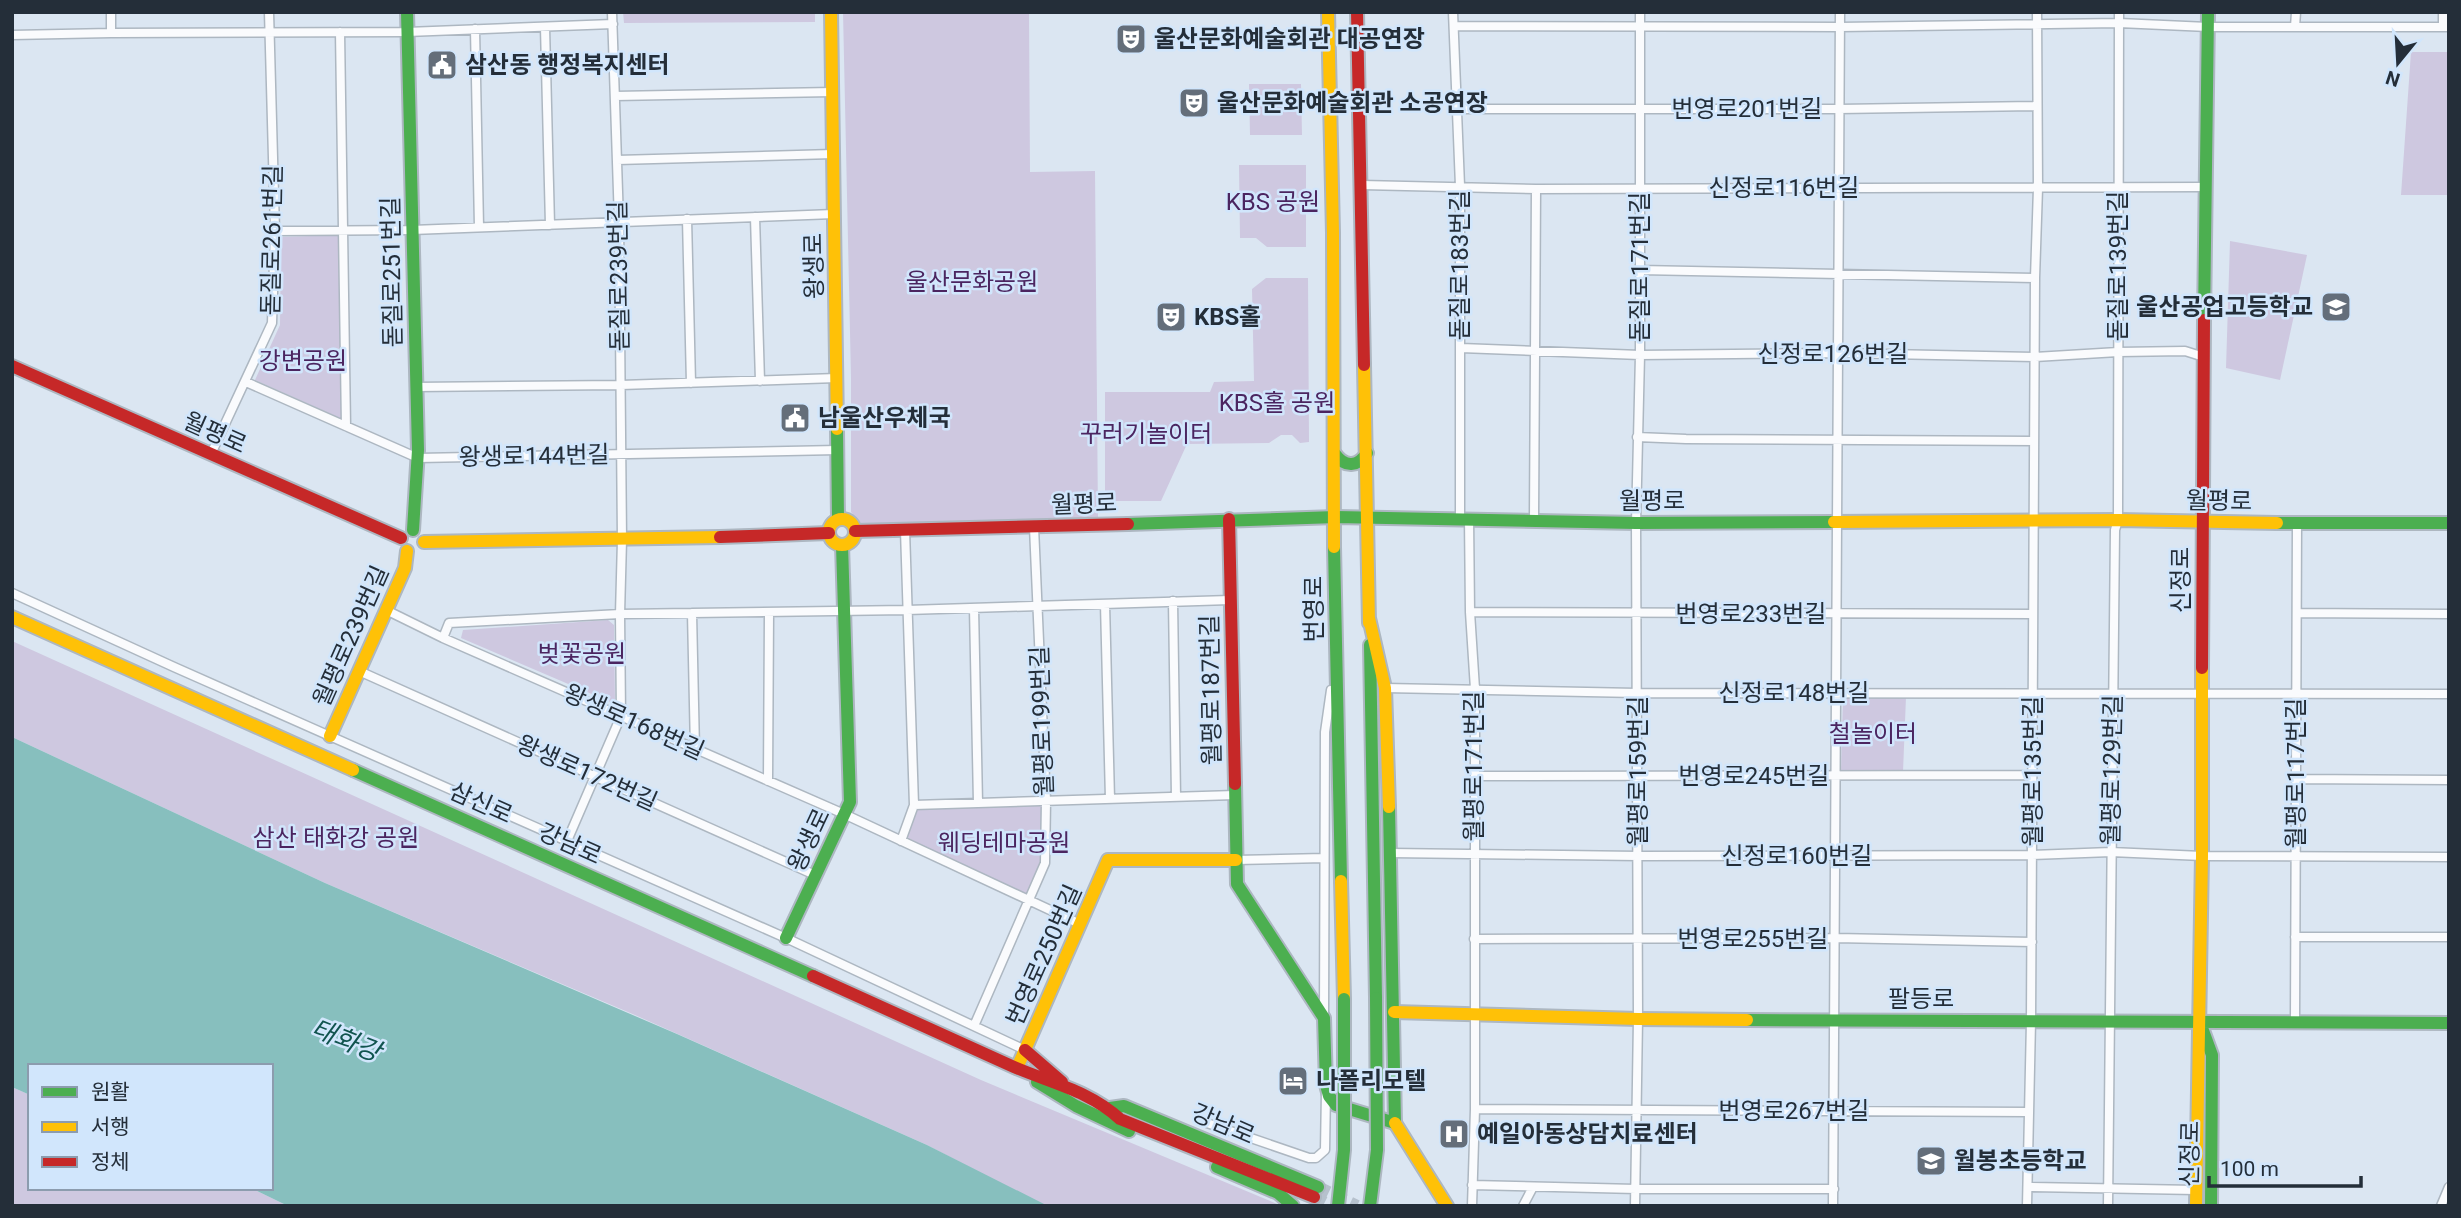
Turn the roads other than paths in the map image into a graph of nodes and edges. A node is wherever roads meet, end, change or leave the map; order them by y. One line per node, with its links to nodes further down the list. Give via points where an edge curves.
1 (111, 12): 30 (street)
2 (269, 12): 27 (street, 돋질로261번길)
3 (407, 12): 29 (main road, 돋질로251번길)
4 (612, 12): 18 (street, 돋질로239번길)
5 (831, 12): 32 (main road, 왕생로)
6 (1328, 12): 82 (main road, 번영로)
7 (1357, 12): 40 (main road)
8 (1453, 12): 19 (street, 돋질로183번길)
9 (1640, 12): 20 (street, 돋질로171번길)
10 (1840, 12): 22 (street)
11 (2037, 12): 16 (street, 월평로135번길)
12 (2119, 12): 17 (street, 돋질로139번길)
13 (2208, 12): 23 (main road, 신정로)
14 (2295, 12): 24 (street)
15 (2443, 12): 25 (street)
16 (2037, 23): 17 (street); 22 (street); 34 (street, 월평로135번길)
17 (2119, 23): 23 (street); 47 (street, 돋질로139번길)
18 (612, 24): 21 (street); 33 (street, 돋질로239번길)
19 (1454, 26): 20 (street); 37 (street, 돋질로183번길)
20 (1640, 26): 22 (street); 35 (street, 돋질로171번길)
21 (545, 27): 26 (street); 52 (street)
22 (1840, 27): 36 (street)
23 (2208, 27): 24 (street); 42 (main road, 신정로)
24 (2295, 27): 25 (street)
25 (2446, 27)
26 (475, 29): 29 (street); 53 (street)
27 (269, 32): 28 (street); 30 (street); 56 (street, 돋질로261번길)
28 (340, 32): 29 (street); 54 (street)
29 (408, 32): 55 (main road, 돋질로251번길)
30 (111, 33): 31 (street)
31 (12, 35)
32 (832, 92): 33 (street); 38 (main road, 왕생로)
33 (615, 96): 39 (street, 돋질로239번길)
34 (2037, 106): 36 (street, 번영로201번길); 44 (street, 월평로135번길)
35 (1640, 109): 36 (street, 번영로201번길); 37 (street, 번영로201번길); 46 (street, 돋질로171번길)
36 (1839, 109): 43 (street)
37 (1457, 110): 41 (street, 돋질로183번길)
38 (833, 154): 39 (street); 48 (main road, 왕생로)
39 (617, 160): 51 (street, 돋질로239번길)
40 (1362, 185): 41 (street, 신정로116번길); 79 (main road)
41 (1461, 186): 45 (street, 신정로116번길); 60 (street, 돋질로183번길)
42 (2206, 187): 47 (street, 신정로116번길); 65 (main road, 신정로)
43 (1839, 188): 44 (street, 신정로116번길); 46 (street, 신정로116번길); 58 (street)
44 (2038, 188): 47 (street, 신정로116번길); 59 (street, 월평로135번길)
45 (1536, 189): 46 (street, 신정로116번길); 61 (street)
46 (1640, 189): 57 (street, 돋질로171번길)
47 (2119, 189): 62 (street, 돋질로139번길)
48 (834, 214): 49 (street); 68 (main road, 왕생로)
49 (755, 217): 50 (street); 69 (street)
50 (687, 219): 51 (street); 71 (street)
51 (619, 222): 52 (street); 72 (street, 돋질로239번길)
52 (550, 225): 53 (street)
53 (480, 227): 55 (street)
54 (343, 230): 55 (street); 56 (street); 74 (street)
55 (412, 230): 73 (main road, 돋질로251번길)
56 (275, 231): 70 (street, 돋질로261번길, via 272,323)
57 (1640, 270): 58 (street); 64 (street, 돋질로171번길)
58 (1838, 274): 59 (street); 63 (street)
59 (2035, 278): 66 (street, 월평로135번길)
60 (1461, 348): 61 (street, 신정로126번길); 86 (street, 돋질로183번길)
61 (1535, 350): 64 (street, 신정로126번길); 89 (street)
62 (2118, 352): 65 (street, 신정로126번길, via 2185,351); 66 (street, 신정로126번길); 91 (street, 돋질로139번길)
63 (1838, 353): 64 (street, 신정로126번길); 66 (street, 신정로126번길); 76 (street)
64 (1640, 355): 75 (street, 돋질로171번길)
65 (2204, 356): 94 (main road, 신정로)
66 (2035, 357): 77 (street, 월평로135번길)
67 (12, 366): 80 (main road, 월평로)
68 (837, 378): 69 (street); 78 (main road, 왕생로)
69 (760, 381): 71 (street)
70 (246, 382): 74 (street, 왕생로144번길); 80 (street, 돋질로261번길)
71 (691, 383): 72 (street)
72 (621, 385): 73 (street); 81 (street, 돋질로239번길)
73 (416, 387): 83 (main road, 돋질로251번길)
74 (346, 426): 83 (street, 왕생로144번길)
75 (1637, 437): 76 (street); 93 (street, 돋질로171번길)
76 (1838, 440): 77 (street); 92 (street)
77 (2034, 441): 90 (street, 월평로135번길)
78 (838, 450): 81 (street, 왕생로144번길); 87 (main road, 왕생로)
79 (1367, 453): 82 (main road, via 1351,466); 85 (main road)
80 (211, 454): 102 (main road, 월평로)
81 (621, 454): 83 (street, 왕생로144번길); 103 (street, 돋질로239번길)
82 (1335, 454): 84 (main road, 번영로)
83 (418, 458): 98 (main road, 돋질로251번길)
84 (1336, 517): 85 (main road, 월평로); 88 (main road, 월평로); 128 (main road, 번영로)
85 (1368, 517): 86 (main road, 월평로); 126 (main road)
86 (1465, 517): 89 (main road, 월평로); 116 (street, 월평로171번길)
87 (838, 519): 100 (main road, via 848,521); 101 (main road)
88 (1229, 519): 97 (main road, 월평로); 108 (main road, 월평로187번길)
89 (1534, 519): 93 (main road, 월평로)
90 (2034, 520): 91 (main road, 월평로); 92 (main road, 월평로); 123 (street, 월평로135번길)
91 (2118, 520): 94 (main road, 월평로); 132 (street, 월평로129번길)
92 (1837, 522): 93 (main road, 월평로); 122 (street)
93 (1636, 523): 121 (street, 월평로159번길)
94 (2202, 523): 95 (main road, 월평로); 136 (main road, 신정로)
95 (2297, 523): 96 (main road, 월평로); 119 (street, 월평로117번길)
96 (2449, 523)
97 (1034, 527): 99 (main road, 월평로); 111 (street, 월평로199번길)
98 (413, 530): 102 (main road); 104 (main road)
99 (905, 530): 100 (main road, 월평로); 114 (street)
100 (855, 531): 105 (main road, via 853,539)
101 (828, 533): 103 (main road); 105 (main road, via 834,543)
102 (401, 538): 106 (main road)
103 (622, 540): 104 (main road); 120 (street, 돋질로239번길)
104 (424, 542): 106 (main road, via 420,550)
105 (842, 545): 115 (main road, 왕생로)
106 (407, 551): 113 (main road, 월평로239번길, via 405,568)
107 (12, 593): 140 (street, 삼신로)
108 (1230, 600): 109 (street); 150 (main road, 월평로187번길)
109 (1173, 601): 110 (street); 151 (street)
110 (1105, 604): 111 (street); 152 (street)
111 (1037, 606): 112 (street); 153 (street, 월평로199번길)
112 (974, 608): 114 (street); 154 (street)
113 (386, 610): 127 (street, 왕생로168번길); 129 (main road, 월평로239번길)
114 (907, 610): 115 (street); 155 (street)
115 (843, 612): 118 (street); 156 (main road, 왕생로, via 850,802)
116 (1470, 612): 121 (street, 번영로233번길); 131 (street, 월평로171번길)
117 (692, 613): 118 (street); 120 (street); 141 (street)
118 (769, 613): 149 (street)
119 (2297, 613): 124 (street); 137 (street, 월평로117번길)
120 (620, 614): 127 (street, via 449,623); 139 (street, 돋질로239번길)
121 (1637, 614): 122 (street, 번영로233번길); 133 (street, 월평로159번길)
122 (1837, 614): 123 (street, 번영로233번길); 134 (street)
123 (2033, 614): 135 (street, 월평로135번길)
124 (2449, 614)
125 (12, 617): 192 (main road, 강남로)
126 (1369, 618): 130 (main road); 215 (main road, bridge, via 1377,1150)
127 (443, 638): 139 (street, 왕생로168번길)
128 (1335, 663): 168 (street, via 1325,732); 214 (main road, 번영로, bridge, via 1344,999 1344,1150)
129 (359, 671): 140 (main road, 월평로239번길); 143 (street, 왕생로172번길)
130 (1385, 688): 131 (street, 신정로148번길); 160 (main road)
131 (1475, 689): 133 (street, 신정로148번길); 144 (street, 월평로171번길)
132 (2113, 692): 135 (street, 신정로148번길); 136 (street, 신정로148번길); 159 (street, 월평로129번길)
133 (1637, 693): 134 (street, 신정로148번길); 145 (street, 월평로159번길)
134 (1837, 693): 135 (street, 신정로148번길); 146 (street)
135 (2033, 694): 142 (street, 월평로135번길)
136 (2202, 694): 137 (street, 신정로148번길); 165 (main road, 신정로)
137 (2297, 694): 138 (street, 신정로148번길); 147 (street, 월평로117번길)
138 (2449, 694)
139 (621, 716): 141 (street, 왕생로168번길); 143 (street)
140 (330, 736): 157 (street, 삼신로)
141 (695, 750): 149 (street, 왕생로168번길)
142 (2032, 775): 146 (street, 번영로245번길); 162 (street, 월평로135번길)
143 (594, 776): 157 (street); 170 (street, 왕생로172번길)
144 (1475, 776): 145 (street, 번영로245번길); 161 (street, 월평로171번길)
145 (1638, 776): 146 (street, 번영로245번길); 163 (street, 월평로159번길)
146 (1837, 776): 164 (street)
147 (2296, 779): 148 (street); 166 (street, 월평로117번길)
148 (2449, 780)
149 (768, 781): 156 (street, 왕생로168번길)
150 (1235, 795): 151 (street); 169 (main road, 월평로187번길)
151 (1176, 797): 152 (street)
152 (1110, 799): 153 (street)
153 (1046, 801): 154 (street); 171 (street, 월평로199번길, via 1045,863)
154 (978, 803): 155 (street)
155 (914, 805): 158 (street)
156 (844, 814): 158 (street, 왕생로168번길); 170 (main road, 왕생로)
157 (567, 841): 175 (street, 삼신로)
158 (901, 841): 171 (street, 왕생로168번길)
159 (2111, 852): 162 (street, 신정로160번길); 165 (street, 신정로160번길); 185 (street, 월평로129번길)
160 (1391, 853): 161 (street, 신정로160번길); 180 (main road)
161 (1474, 855): 163 (street, 신정로160번길); 177 (street, 월평로171번길)
162 (2032, 855): 164 (street, 신정로160번길); 179 (street, 월평로135번길)
163 (1638, 856): 164 (street, 신정로160번길); 178 (street, 월평로159번길)
164 (1837, 856): 176 (street)
165 (2202, 856): 166 (street, 신정로160번길); 187 (main road, 신정로)
166 (2296, 857): 167 (street, 신정로160번길); 173 (street, 월평로117번길)
167 (2449, 857)
168 (1324, 858): 169 (street, 번영로250번길); 182 (street)
169 (1236, 860): 172 (main road, 번영로250번길, via 1108,860); 182 (main road, via 1237,884)
170 (815, 875): 175 (main road, 왕생로)
171 (1029, 901): 172 (street, 왕생로168번길); 190 (street, 월평로199번길)
172 (1080, 924): 191 (main road, 번영로250번길)
173 (2295, 937): 174 (street); 188 (street, 월평로117번길)
174 (2449, 937)
175 (786, 938): 190 (street, 삼신로)
176 (1836, 938): 178 (street, 번영로255번길); 179 (street, 번영로255번길); 184 (street)
177 (1474, 939): 178 (street, 번영로255번길); 181 (street, 월평로171번길)
178 (1638, 939): 183 (street, 월평로159번길)
179 (2032, 942): 186 (street, 월평로135번길)
180 (1394, 1012): 181 (main road, 팔등로); 202 (main road)
181 (1475, 1015): 183 (main road, 팔등로); 197 (street, 월평로171번길)
182 (1324, 1018): 193 (main road)
183 (1639, 1019): 184 (main road, 팔등로); 198 (street, 월평로159번길)
184 (1835, 1020): 186 (main road, 팔등로); 199 (street)
185 (2110, 1020): 186 (main road, 팔등로); 187 (main road, 팔등로); 207 (street, 월평로129번길)
186 (2031, 1021): 200 (street, 월평로135번길)
187 (2200, 1022): 188 (main road, 팔등로); 194 (main road, 신정로); 195 (main road, 신정로, via 2212,1055)
188 (2295, 1022): 189 (main road, 팔등로)
189 (2449, 1023)
190 (974, 1026): 191 (street, 삼신로)
191 (1025, 1050): 192 (main road, 번영로250번길); 196 (main road)
192 (1017, 1068): 196 (main road, 강남로); 213 (main road, via 1112,1124 1278,1193)
193 (1326, 1085): 201 (street, via 1325,1150 1316,1158); 202 (main road, via 1336,1105)
194 (2197, 1094): 195 (main road, via 2204,1066 2210,1073); 210 (main road, 신정로)
195 (2212, 1094): 225 (main road, 신정로)
196 (1082, 1095): 211 (main road, 강남로, via 1110,1108 1124,1106)
197 (1475, 1109): 198 (street, 번영로267번길); 203 (street, 월평로171번길)
198 (1637, 1110): 199 (street, 번영로267번길); 208 (street, 월평로159번길)
199 (1834, 1111): 200 (street, 번영로267번길); 209 (street)
200 (2029, 1112): 205 (street, 월평로135번길)
201 (1207, 1123)
202 (1395, 1123): 212 (main road)
203 (1472, 1185): 204 (street); 218 (street, 월평로171번길)
204 (1533, 1187): 208 (street); 219 (street)
205 (2028, 1187): 207 (street, 신정로); 222 (street, 월평로135번길)
206 (2449, 1187): 226 (street)
207 (2109, 1188): 210 (street, 신정로); 223 (street, 월평로129번길)
208 (1636, 1189): 209 (street); 220 (street, 월평로159번길)
209 (1833, 1189): 221 (street)
210 (2196, 1190): 224 (main road, 신정로)
211 (1316, 1192)
212 (1438, 1192): 216 (main road); 217 (main road)
213 (1293, 1206)
214 (1338, 1206)
215 (1370, 1206)
216 (1437, 1206)
217 (1447, 1206)
218 (1472, 1206)
219 (1523, 1206)
220 (1635, 1206)
221 (1833, 1206)
222 (2027, 1206)
223 (2108, 1206)
224 (2196, 1206)
225 (2211, 1206)
226 (2441, 1206)

